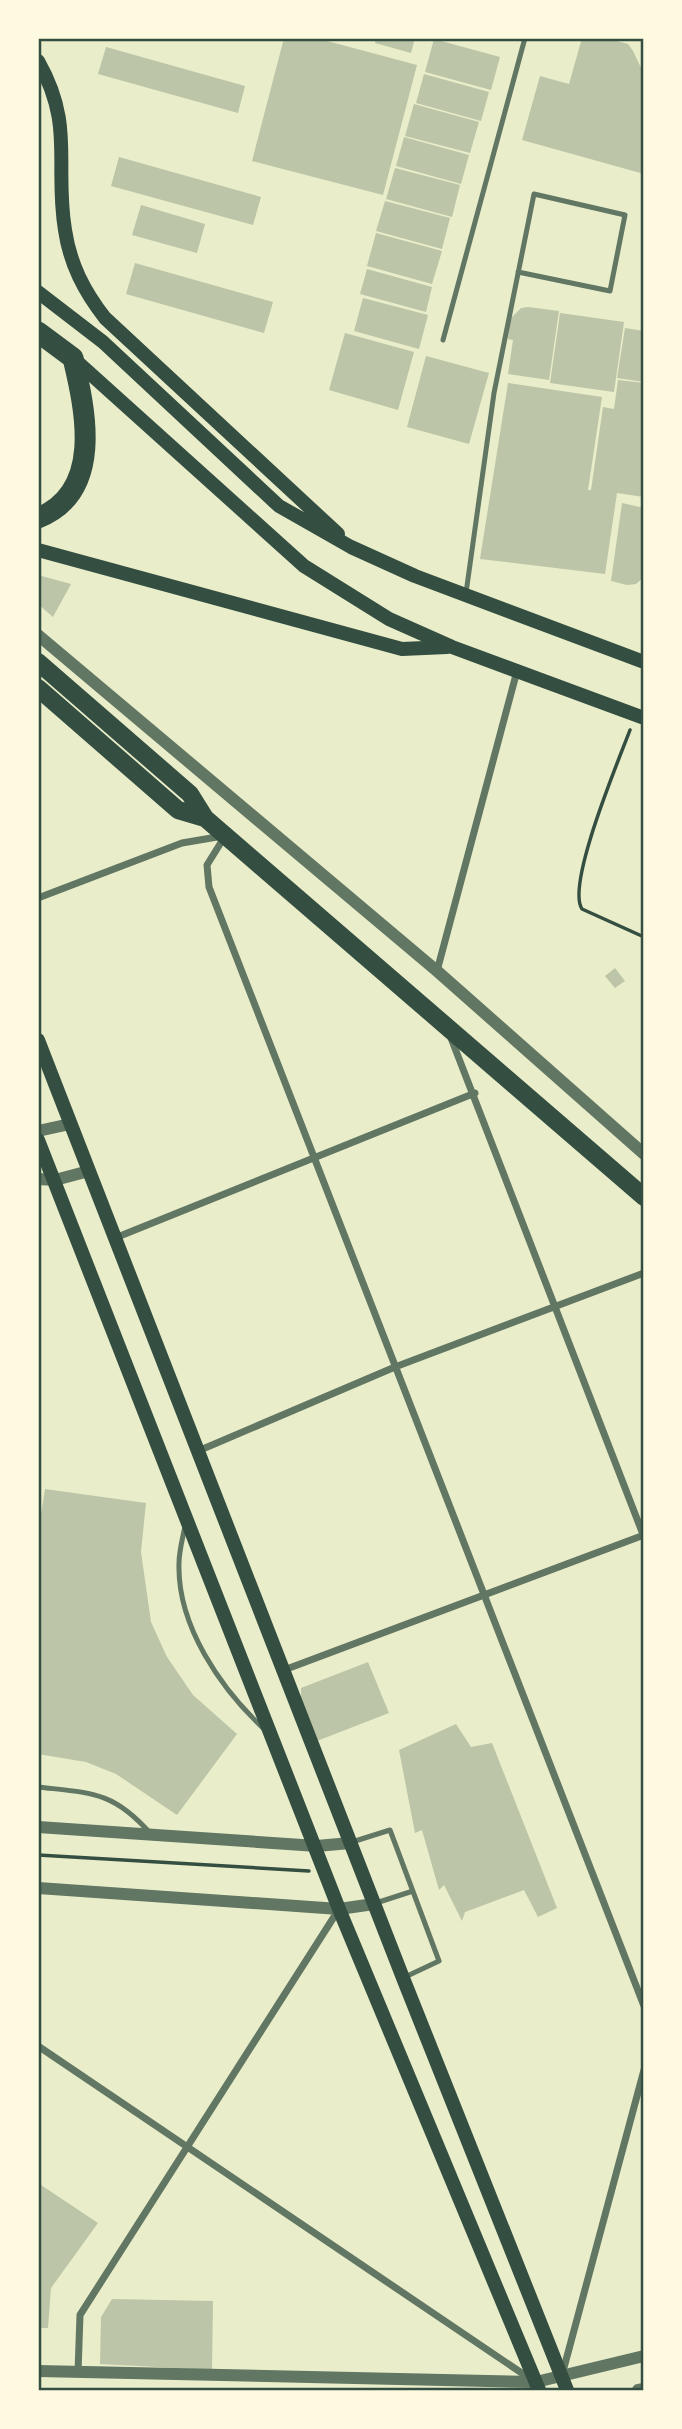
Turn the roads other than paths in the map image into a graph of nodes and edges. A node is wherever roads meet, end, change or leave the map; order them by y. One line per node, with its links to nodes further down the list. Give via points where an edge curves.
1 (525, 38): 6 (lane)
2 (38, 61): 9 (main road, via 59,112 65,232 86,292 105,318)
3 (518, 272): 3 (lane, via 534,194 625,215 610,291); 11 (lane, via 494,393)
4 (38, 292): 9 (main road, via 103,342 279,506)
5 (39, 332): 7 (highway)
6 (443, 340)
7 (72, 358): 8 (highway, via 84,413 82,470 61,507); 13 (main road, via 304,566 389,619)
8 (38, 518)
9 (351, 547): 11 (main road)
10 (38, 550): 13 (main road, via 402,649)
11 (466, 595): 15 (main road)
12 (38, 635): 22 (street)
13 (452, 647): 16 (main road)
14 (38, 662): 19 (main road, via 190,794)
15 (643, 662)
16 (518, 670): 18 (main road); 22 (street)
17 (38, 688): 19 (main road, via 178,810)
18 (639, 717)
19 (205, 818): 20 (main road)
20 (226, 835): 21 (street, via 182,843); 23 (main road); 30 (street, via 207,865 209,887)
21 (38, 898)
22 (437, 971): 29 (street)
23 (446, 1025): 25 (street); 34 (main road)
24 (38, 1040): 26 (main road)
25 (475, 1093): 30 (street); 37 (street)
26 (70, 1124): 27 (street); 31 (main road)
27 (38, 1131)
28 (38, 1140): 33 (main road)
29 (643, 1154)
30 (313, 1160): 35 (street); 38 (street)
31 (89, 1171): 33 (street); 35 (main road)
32 (38, 1180): 33 (street)
33 (55, 1180): 40 (main road)
34 (643, 1197)
35 (115, 1238): 39 (main road)
36 (643, 1273): 37 (street)
37 (555, 1304): 38 (street); 41 (street)
38 (395, 1367): 39 (street); 42 (street)
39 (198, 1451): 43 (main road)
40 (187, 1516): 44 (main road); 44 (lane, via 179,1562 183,1602 212,1670 236,1703)
41 (643, 1535): 42 (street)
42 (483, 1594): 43 (street); 55 (street)
43 (283, 1671): 48 (main road)
44 (272, 1737): 49 (main road)
45 (38, 1787): 47 (lane, via 109,1798)
46 (38, 1827): 47 (street)
47 (152, 1835): 49 (street)
48 (350, 1843): 49 (street); 51 (lane, via 390,1830); 52 (main road)
49 (317, 1846): 53 (main road)
50 (38, 1888): 53 (street)
51 (413, 1891): 52 (lane); 54 (lane, via 439,1961)
52 (374, 1904): 53 (street); 54 (main road)
53 (339, 1909): 58 (street); 63 (main road)
54 (403, 1978): 62 (main road)
55 (643, 2006)
56 (38, 2046): 58 (street)
57 (643, 2070): 62 (street)
58 (189, 2148): 61 (street, via 80,2315); 63 (street)
59 (643, 2356): 62 (street)
60 (38, 2371): 61 (street)
61 (78, 2372): 63 (street)
62 (562, 2375): 63 (street); 65 (main road)
63 (537, 2386)
64 (643, 2389): 66 (street)
65 (567, 2390)
66 (638, 2390)

